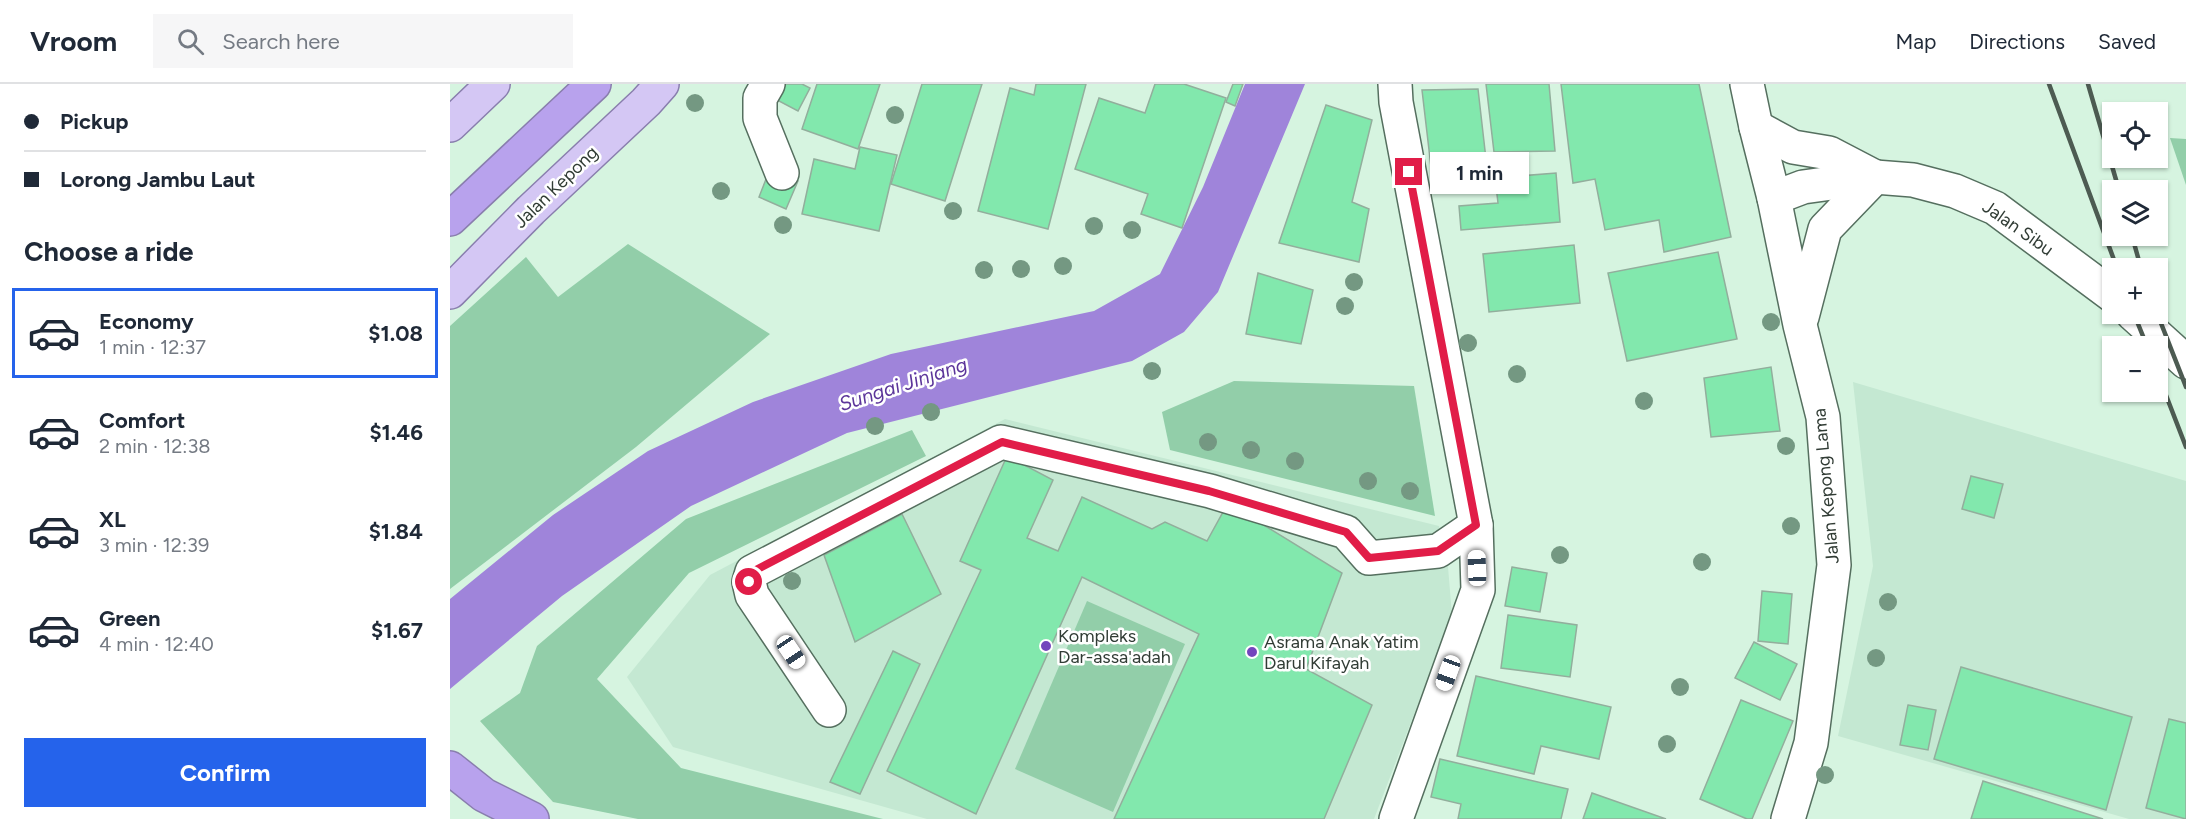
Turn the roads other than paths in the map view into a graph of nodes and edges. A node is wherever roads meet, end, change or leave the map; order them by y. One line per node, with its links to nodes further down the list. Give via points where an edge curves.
1 (493, 84): 7 (main road)
2 (594, 84): 12 (highway)
3 (662, 84): 14 (main road, Jalan Kepong)
4 (768, 84): 9 (street, via 760,98 760,118)
5 (1395, 84): 18 (street)
6 (1748, 84): 8 (street, Jalan Kepong Lama)
7 (450, 124)
8 (1756, 127): 10 (street, via 1793,147 1829,153); 11 (street, Jalan Kepong Lama)
9 (782, 173)
10 (1875, 177): 11 (street, Jalan Sibu, via 1803,187); 13 (street, Jalan Sibu, via 1914,180 1995,208); 16 (street, via 1825,229)
11 (1774, 198): 16 (street, Jalan Kepong Lama)
12 (450, 219)
13 (2102, 288)
14 (450, 291)
15 (2144, 324): 17 (street)
16 (1800, 325): 23 (street, Jalan Kepong Lama, via 1823,417 1834,565 1811,743)
17 (2186, 363)
18 (1476, 525): 19 (street, via 1438,551 1369,558 1346,532 1209,491 1002,442 752,572 752,595); 22 (street, via 1478,590)
19 (829, 710)
20 (450, 768): 21 (highway, via 484,795)
21 (532, 819)
22 (1396, 819)
23 (1788, 819)

